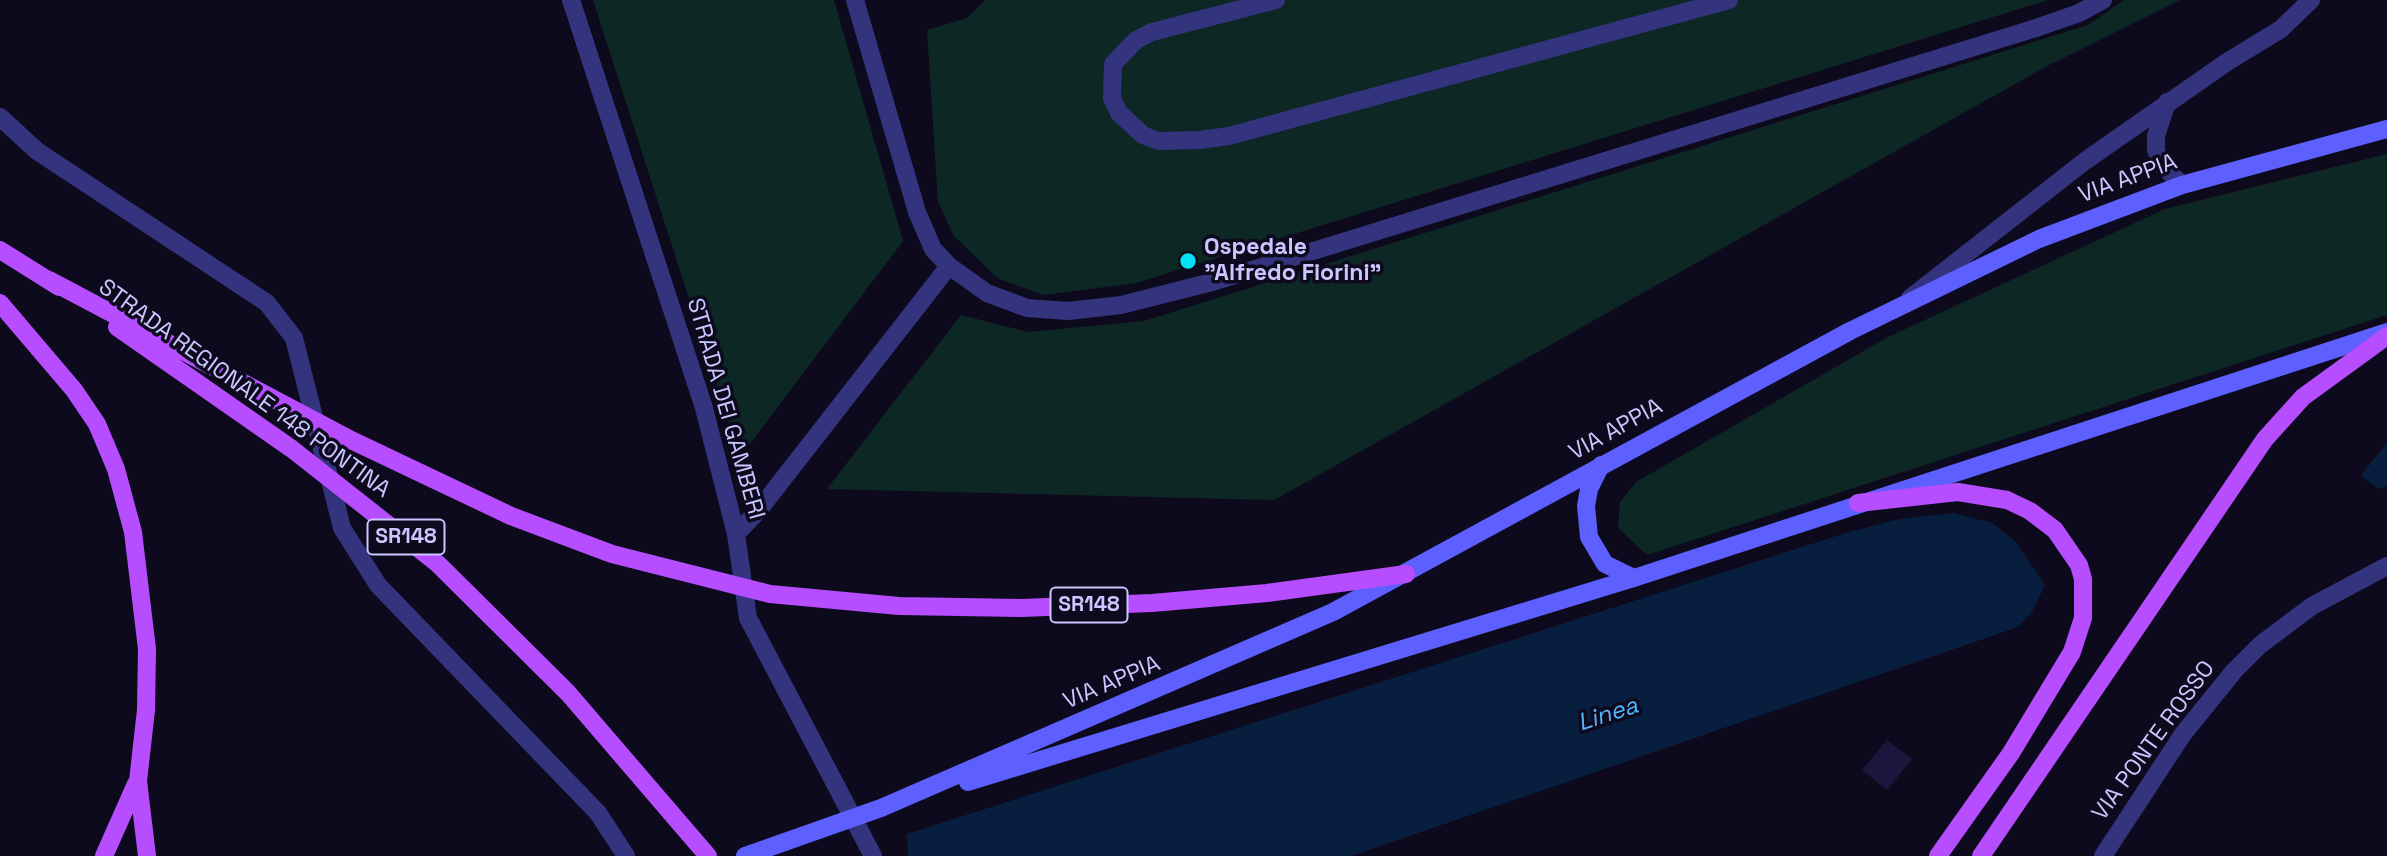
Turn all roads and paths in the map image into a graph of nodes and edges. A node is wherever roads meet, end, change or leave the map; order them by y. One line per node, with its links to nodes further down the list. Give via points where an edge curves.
1 (571, 0): 19 (street, STRADA DEI GAMBERI, via 704,408)
2 (855, 0): 12 (street, via 917,212 933,249)
3 (1276, 0): 4 (street, via 1136,40 1113,64 1112,98 1119,113 1143,135 1158,141 1229,136)
4 (1729, 0)
5 (2103, 0): 12 (street, via 2036,28 1150,299 1068,311 1027,308 987,293)
6 (2311, 0): 7 (street, via 2274,33)
7 (2167, 102): 10 (street, via 2156,150 2161,164); 15 (street)
8 (0, 117): 28 (street, via 37,151 267,303 294,338 342,528 378,585 598,813)
9 (2387, 129): 10 (main road, VIA APPIA)
10 (2182, 185): 15 (main road, VIA APPIA, via 2063,229)
11 (0, 250): 13 (main road, STRADA REGIONALE 148 PONTINA / SR148)
12 (949, 266): 19 (street)
13 (49, 280): 21 (main road, SR148, via 351,440 511,516 612,554 770,594 899,606 1021,608 1267,593); 29 (main road, STRADA REGIONALE 148 PONTINA / SR148, via 292,449 420,548 568,693)
14 (0, 303): 23 (main road, via 74,390 97,424 116,469 133,531 147,649)
15 (1902, 304): 17 (main road, VIA APPIA)
16 (2387, 334): 18 (main road, VIA APPIA); 33 (main road, via 2367,354 2289,410 2264,439)
17 (1601, 465): 21 (main road, VIA APPIA); 22 (main road, via 1589,489 1589,537 1605,564)
18 (1858, 503): 22 (main road, VIA APPIA); 32 (main road, via 1958,492 2007,500 2048,524 2080,565 2085,601 2080,634 2011,753)
19 (736, 534): 25 (street, STRADA DEI GAMBERI, via 744,604 754,632)
20 (2387, 566): 34 (street, VIA PONTE ROSSO, via 2312,606 2240,664 2183,734)
21 (1406, 574): 24 (main road, VIA APPIA, via 1222,662)
22 (1633, 578): 24 (main road, VIA APPIA)
23 (138, 781): 26 (main road); 27 (main road)
24 (881, 808): 25 (main road, VIA APPIA)
25 (855, 818): 30 (main road, VIA APPIA); 31 (street, STRADA DEI GAMBERI)
26 (104, 856)
27 (148, 856)
28 (626, 856)
29 (708, 856)
30 (745, 856)
31 (873, 856)
32 (1938, 856)
33 (1981, 856)
34 (2103, 856)

